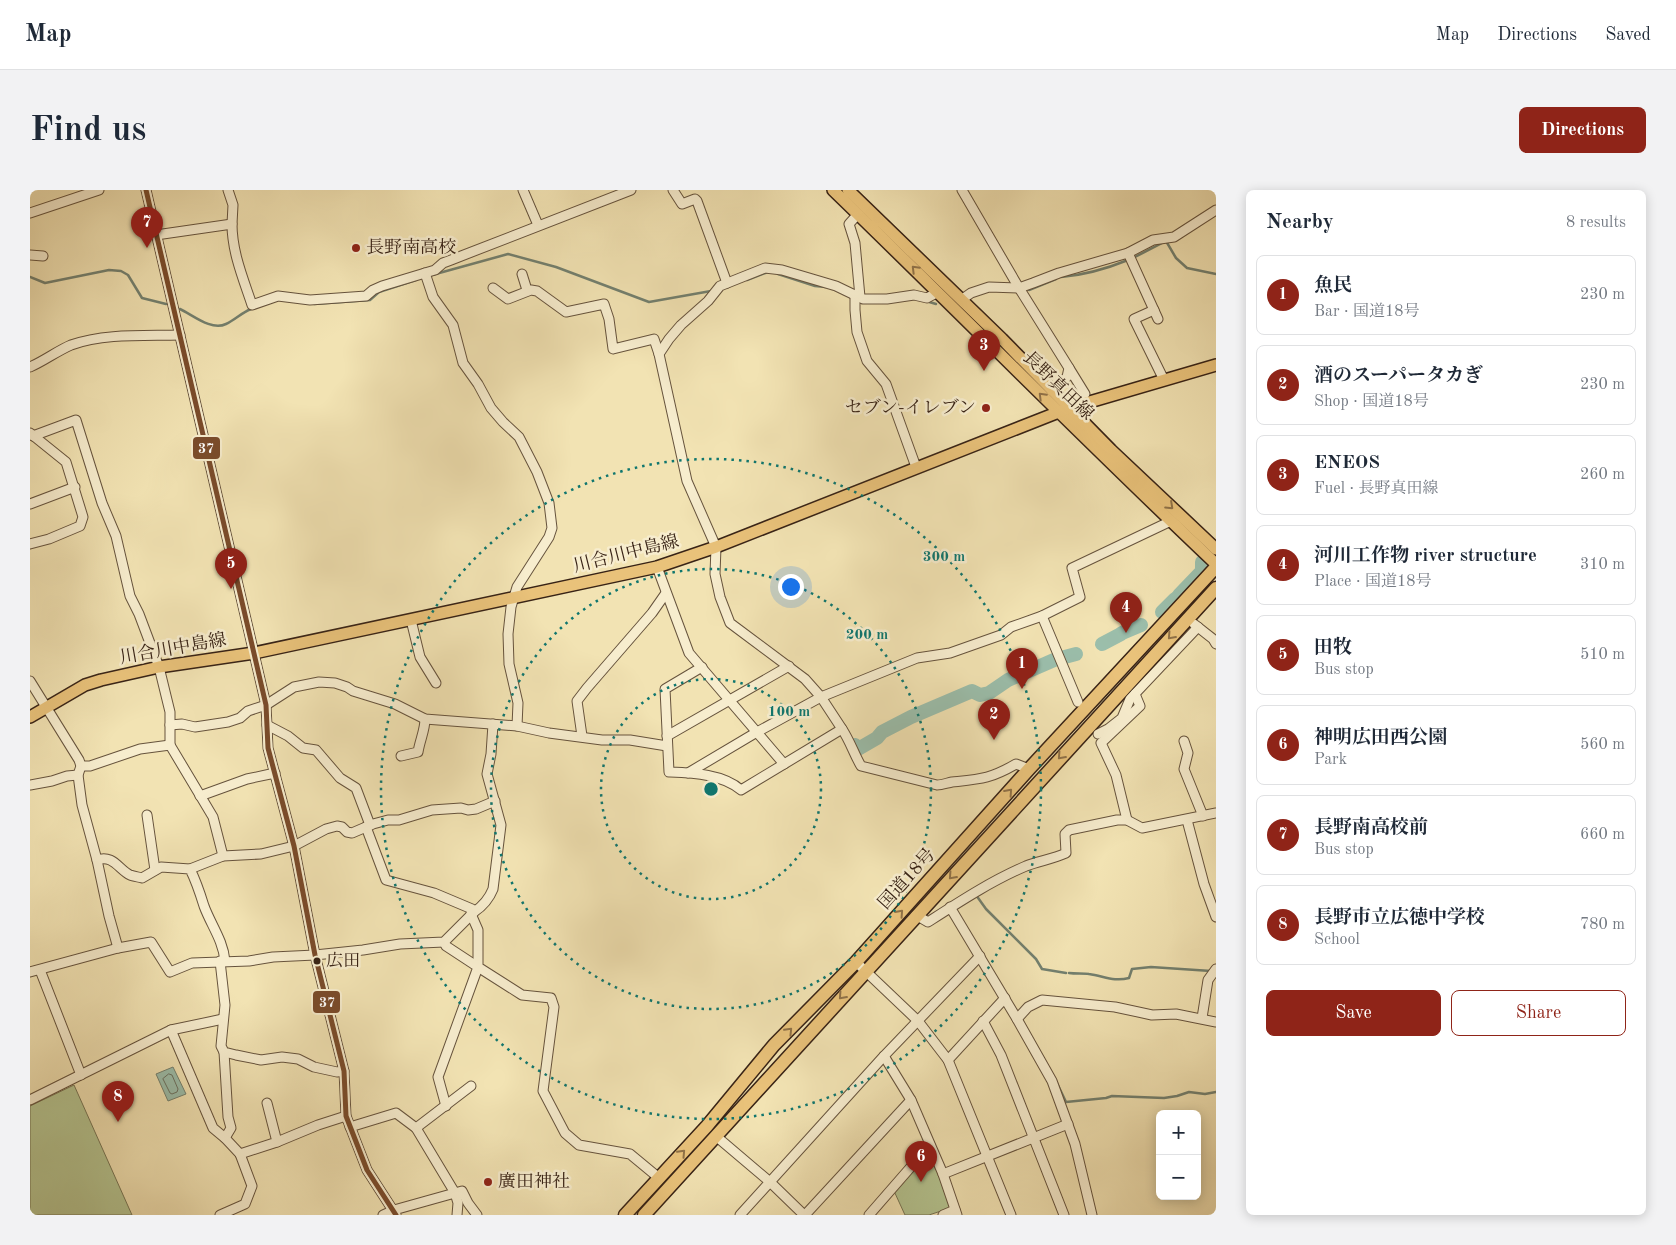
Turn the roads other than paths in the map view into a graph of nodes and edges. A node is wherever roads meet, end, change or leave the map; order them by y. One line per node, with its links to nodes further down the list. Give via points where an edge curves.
1 (99, 190): 11 (street)
2 (146, 190): 15 (street)
3 (228, 190): 13 (street, via 233,205)
4 (523, 190): 14 (street)
5 (631, 190): 14 (street)
6 (674, 190): 21 (street, via 682,204 698,201)
7 (833, 190): 12 (main road, 長野真田線)
8 (848, 190): 27 (main road, 長野真田線)
9 (962, 190): 23 (street)
10 (1216, 210): 18 (street, via 1174,237 1153,240)
11 (30, 213)
12 (858, 214): 25 (main road, 長野真田線, one-way to 12); 26 (street, via 849,224 855,243)
13 (232, 224): 15 (street); 19 (street, via 238,262 252,305 278,296 310,300 366,296 382,286)
14 (538, 225): 19 (street)
15 (156, 235): 28 (street)
16 (30, 255): 17 (street)
17 (43, 256)
18 (1130, 257): 23 (street, via 1059,273); 33 (street, via 1156,314 1134,319)
19 (425, 273): 49 (street, via 433,297 453,325 463,363 491,408 519,437 549,503 552,528 549,537 517,587)
20 (522, 274): 24 (street)
21 (727, 283): 26 (street, via 766,268 836,286); 29 (street, via 720,286 681,325)
22 (493, 288): 24 (street, via 508,299)
23 (1019, 288): 27 (street, via 989,288 970,293); 32 (street)
24 (527, 290): 29 (street, via 537,291 566,312 604,304 613,348 654,339)
25 (938, 292): 26 (street, via 927,298 914,295 863,299); 36 (main road, 長野真田線, one-way to 25)
26 (858, 296): 38 (street, via 855,310 857,332 867,361 886,384)
27 (961, 300): 34 (main road, 長野真田線)
28 (180, 335): 31 (street, via 85,342 61,350); 55 (street)
29 (659, 354): 43 (street, via 687,481)
30 (1216, 365): 33 (main road, 川合川中島線)
31 (30, 367)
32 (1069, 368): 34 (street, via 1067,377); 35 (street)
33 (1164, 380): 36 (main road, 川合川中島線)
34 (1052, 391): 36 (main road, 長野真田線)
35 (1085, 394)
36 (1064, 410): 38 (main road, 川合川中島線); 41 (main road, 長野真田線); 44 (main road, 長野真田線, one-way to 44)
37 (31, 434): 39 (street, via 66,462); 57 (street, via 76,420 116,536 130,596)
38 (916, 467): 43 (main road, 川合川中島線)
39 (75, 487): 40 (street); 42 (street, via 83,517 80,526)
40 (30, 504)
41 (1171, 521): 45 (main road, 長野真田線); 50 (street, via 1072,568 1080,597)
42 (30, 544)
43 (716, 547): 46 (main road, 川合川中島線); 56 (street, via 715,574 730,623)
44 (1216, 549)
45 (1216, 565): 83 (highway, 国道18号)
46 (656, 567): 48 (street); 49 (main road, 川合川中島線)
47 (1216, 588): 51 (highway, 国道18号)
48 (666, 593): 58 (street, via 689,653); 76 (street, via 577,701)
49 (514, 598): 52 (main road, 川合川中島線); 72 (street, via 508,634 509,664 518,704)
50 (1042, 616): 62 (street, via 1011,627 1001,635 950,653 917,658); 64 (street)
51 (1188, 618): 53 (street); 103 (highway, 国道18号, one-way to 103)
52 (411, 620): 55 (main road, 川合川中島線); 60 (street, via 420,657)
53 (1198, 627): 54 (street); 61 (street)
54 (1216, 644)
55 (254, 652): 57 (main road, 川合川中島線); 65 (street)
56 (789, 666): 62 (street); 63 (street)
57 (159, 667): 66 (main road, 川合川中島線, via 85,685); 71 (street, via 168,700)
58 (702, 667): 63 (street); 77 (street, via 665,689)
59 (30, 681): 66 (street)
60 (436, 683)
61 (1136, 694): 75 (street, via 1130,699 1122,718); 93 (street, via 1140,706 1101,743 1116,775)
62 (821, 697): 73 (street); 74 (street)
63 (730, 700): 74 (street); 77 (street)
64 (1078, 702)
65 (266, 705): 68 (street, via 294,687 334,683 395,704); 70 (street); 71 (street, via 228,722 195,727)
66 (46, 707): 67 (main road, 川合川中島線); 84 (street, via 79,760)
67 (30, 717)
68 (425, 719): 69 (street); 81 (street, via 418,752)
69 (493, 724): 72 (street); 89 (street, via 487,774)
70 (267, 725): 85 (street, via 268,748); 95 (street, via 303,748 316,750 340,778 356,788)
71 (170, 726): 79 (street)
72 (517, 726): 76 (street)
73 (842, 729): 82 (street); 83 (street, via 861,766 937,786 979,780 1016,764)
74 (756, 732): 82 (street); 86 (street)
75 (1098, 734)
76 (582, 736): 80 (street)
77 (667, 736): 80 (street)
78 (1184, 741): 92 (street, via 1188,753 1184,769)
79 (170, 745): 84 (street, via 140,749); 88 (street)
80 (667, 746): 86 (street, via 670,772)
81 (401, 756)
82 (784, 764): 86 (street, via 741,790 721,778)
83 (1029, 769): 110 (highway, 国道18号, one-way to 83)
84 (80, 770): 87 (street); 98 (street, via 82,805)
85 (275, 773): 88 (street); 96 (street)
86 (688, 773)
87 (30, 785)
88 (200, 796): 97 (street, via 213,817)
89 (495, 802): 95 (street, via 476,809 432,810); 102 (street, via 501,825 493,889 490,898)
90 (1216, 813): 92 (street)
91 (147, 815): 100 (street)
92 (1203, 816): 94 (street)
93 (1127, 820): 94 (street, via 1142,828); 101 (street, via 1069,830 1065,834 1066,853 996,880)
94 (1187, 820): 104 (street)
95 (368, 826): 96 (street, via 352,833 337,826); 102 (street, via 386,880 434,893)
96 (294, 846): 97 (street, via 261,854); 107 (street)
97 (223, 856): 99 (street)
98 (97, 860): 100 (street, via 101,858 116,863 128,874 142,878); 106 (street)
99 (190, 869): 100 (street, via 161,867); 109 (street, via 220,939)
100 (155, 870)
101 (950, 907): 103 (street, via 928,922); 108 (street)
102 (473, 913): 105 (street); 111 (street, via 478,930)
103 (916, 915): 114 (highway, 国道18号)
104 (1216, 917)
105 (444, 942): 107 (street); 111 (street)
106 (118, 948): 109 (street, via 151,942 170,972 192,963); 113 (street)
107 (315, 955): 109 (street, via 249,962); 127 (street)
108 (980, 956): 116 (street); 120 (street)
109 (222, 961): 118 (street)
110 (856, 962): 114 (street); 146 (highway, 国道18号, one-way to 110, via 774,1045)
111 (478, 967): 133 (street, via 438,1077); 146 (street, via 522,994 551,998 554,1007 543,1091 566,1133 579,1145 630,1154)
112 (1216, 969): 117 (street, via 1208,980)
113 (40, 970): 115 (street); 128 (street)
114 (865, 971): 120 (street); 138 (highway, 国道18号, one-way to 138)
115 (30, 972)
116 (1005, 998): 119 (street); 121 (street)
117 (1202, 1018): 119 (street, via 1152,1015 1115,1007 1042,1000 1028,1007); 122 (street)
118 (223, 1019): 123 (street); 124 (street, via 221,1046)
119 (1017, 1019): 135 (street, via 1052,1081)
120 (918, 1021): 125 (street); 126 (street)
121 (982, 1021): 126 (street); 140 (street, via 1001,1055)
122 (1216, 1022)
123 (171, 1030): 128 (street); 139 (street, via 213,1128)
124 (224, 1052): 127 (street, via 261,1060 298,1059 314,1067); 139 (street, via 231,1128)
125 (884, 1056): 131 (street); 147 (street)
126 (948, 1060): 144 (street)
127 (344, 1072): 134 (street)
128 (81, 1075): 130 (street)
129 (471, 1086): 133 (street)
130 (30, 1100)
131 (911, 1100): 142 (street); 158 (street)
132 (267, 1103): 141 (street)
133 (446, 1106): 137 (street)
134 (346, 1116): 136 (street); 141 (street)
135 (1068, 1124): 140 (street); 163 (street)
136 (350, 1127): 137 (street, via 396,1113); 149 (street, via 367,1170)
137 (416, 1128): 148 (street)
138 (717, 1137): 147 (street); 156 (highway, 国道18号)
139 (225, 1138): 143 (street)
140 (1034, 1138): 144 (street); 162 (street)
141 (277, 1142): 143 (street)
142 (930, 1145): 145 (street); 159 (street)
143 (240, 1154): 151 (street, via 252,1186 245,1204)
144 (988, 1156): 145 (street); 161 (street)
145 (942, 1174): 150 (street)
146 (659, 1178): 155 (highway, 国道18号)
147 (770, 1182): 157 (street); 158 (street)
148 (455, 1193): 149 (street); 153 (street); 154 (street, via 462,1191)
149 (395, 1213): 152 (street)
150 (956, 1213): 160 (street)
151 (220, 1215)
152 (383, 1215)
153 (457, 1215)
154 (477, 1215)
155 (625, 1215)
156 (644, 1215)
157 (740, 1215)
158 (805, 1215)
159 (869, 1215)
160 (943, 1215)
161 (1011, 1215)
162 (1064, 1215)
163 (1092, 1215)

